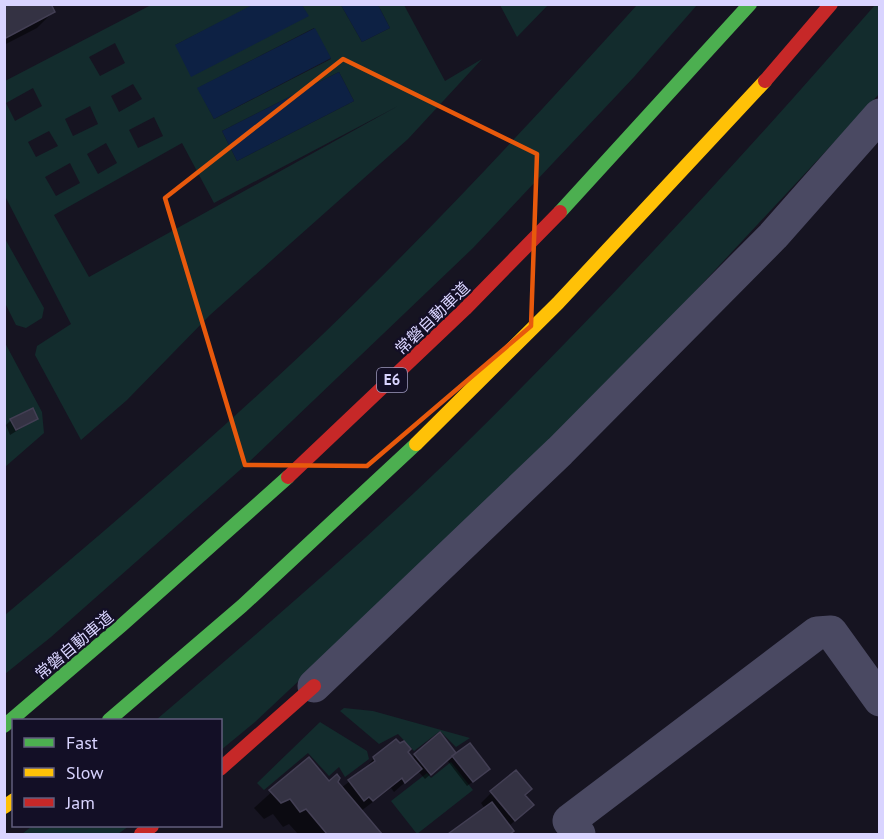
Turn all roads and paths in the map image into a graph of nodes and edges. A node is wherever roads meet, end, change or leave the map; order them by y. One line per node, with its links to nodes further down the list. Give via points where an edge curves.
1 (750, 4): 6 (main road, 常磐自動車道 / E6, via 632,136 467,308 283,484)
2 (831, 4): 7 (main road, via 674,181 513,351 318,537)
3 (879, 115): 4 (street, via 773,236 560,450)
4 (314, 686): 8 (main road)
5 (879, 700): 9 (street, via 831,632 818,633 568,821)
6 (12, 719)
7 (110, 719)
8 (222, 767)
9 (579, 834)

